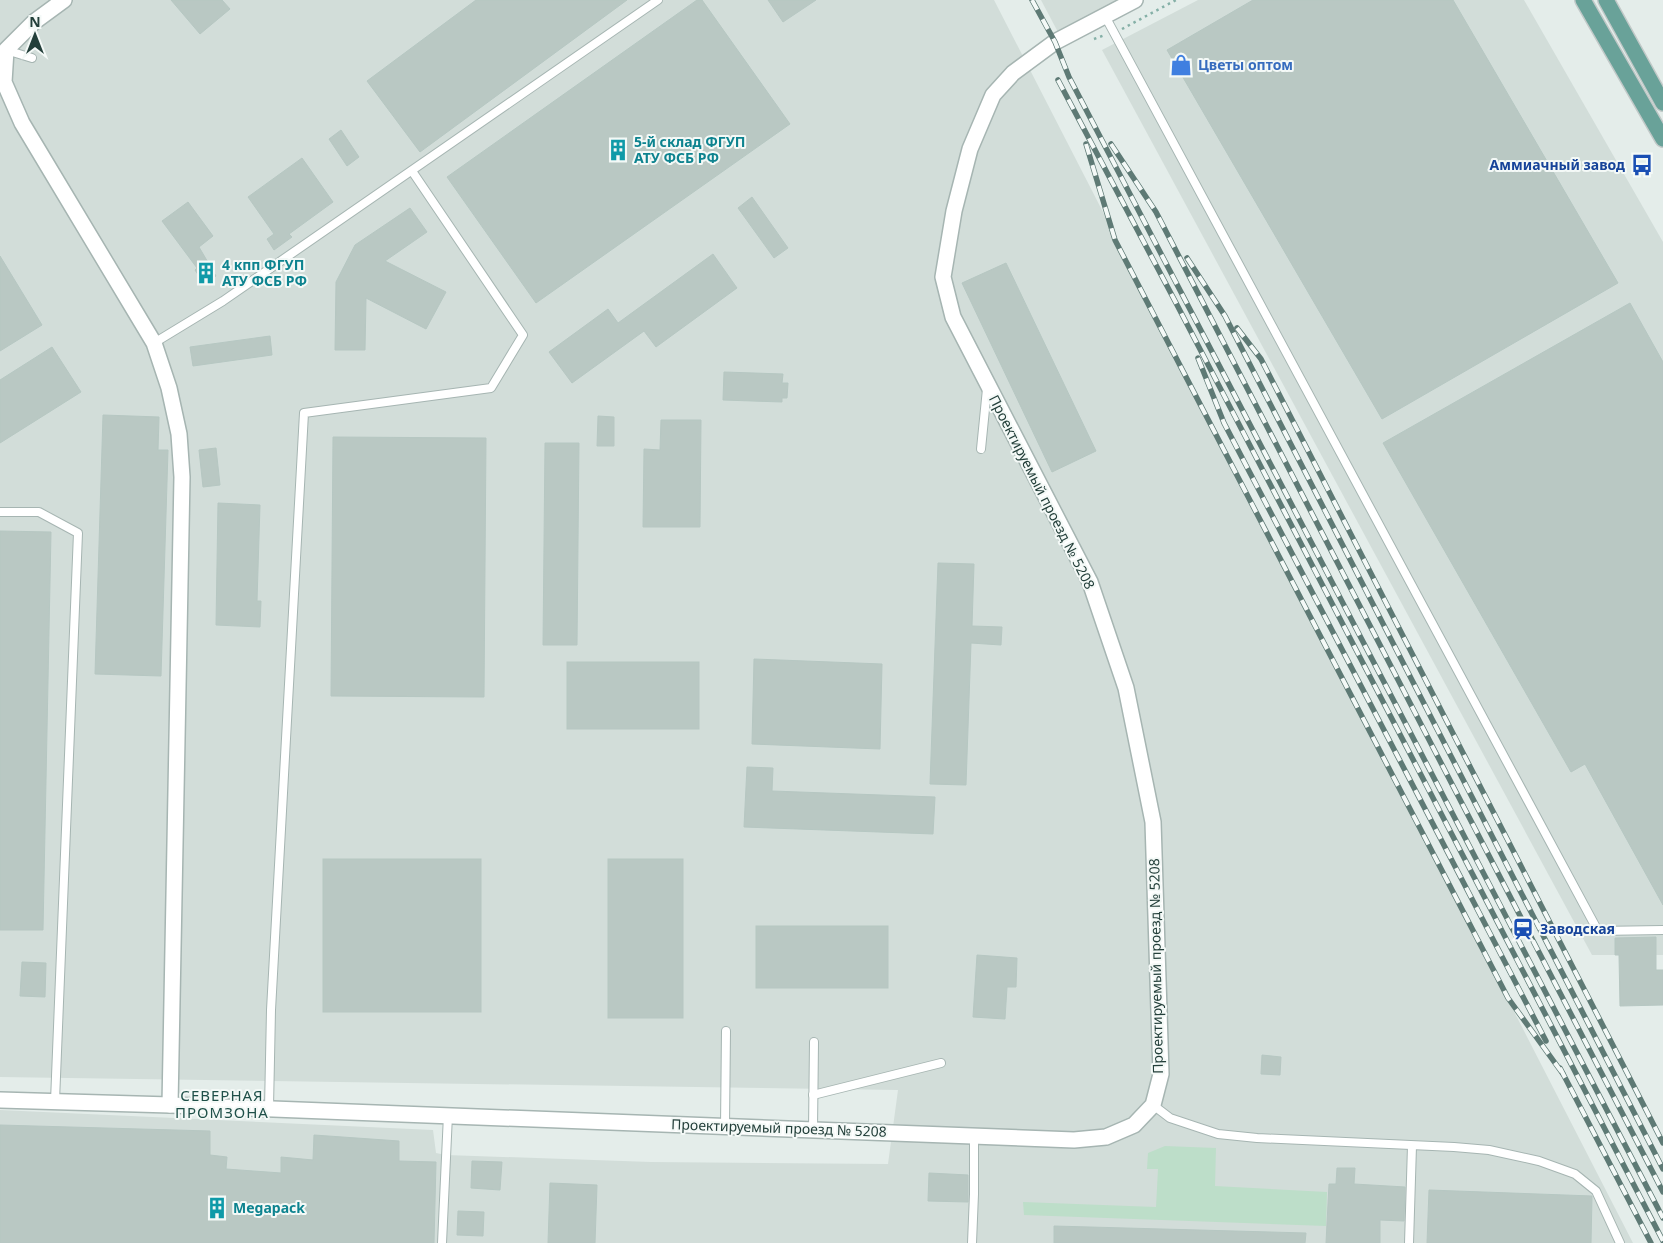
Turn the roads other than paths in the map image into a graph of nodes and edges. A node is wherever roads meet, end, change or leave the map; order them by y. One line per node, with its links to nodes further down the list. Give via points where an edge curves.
1 (64, 0): 8 (street, via 34,22)
2 (658, 0): 11 (lane)
3 (1135, 0): 6 (street, Проектируемый проезд № 5208)
4 (1583, 0): 10 (main road)
5 (1606, 0): 9 (main road)
6 (1105, 16): 13 (street, Проектируемый проезд № 5208, via 1055,42 1013,73 993,95 970,149 954,211 943,276 953,317); 16 (lane, via 1598,931)
7 (32, 58): 8 (lane)
8 (4, 60): 12 (street, via 4,82 22,123)
9 (1663, 102)
10 (1663, 139)
11 (412, 171): 12 (lane, via 223,301); 25 (lane, via 523,335 491,388 304,413 270,1010)
12 (154, 343): 23 (street, via 169,388 179,434 182,477)
13 (988, 385): 14 (lane); 24 (street, Проектируемый проезд № 5208, via 1090,582 1126,688 1153,822 1161,1074)
14 (981, 449)
15 (0, 512): 22 (lane, via 39,512 78,533)
16 (1663, 930)
17 (726, 1031): 27 (lane)
18 (814, 1042): 20 (lane)
19 (941, 1063): 20 (lane)
20 (813, 1095): 28 (lane)
21 (0, 1100): 22 (street, Проектируемый проезд № 5208)
22 (54, 1101): 23 (street, Проектируемый проезд № 5208)
23 (170, 1105): 25 (street, Проектируемый проезд № 5208)
24 (1153, 1105): 29 (street, Проектируемый проезд № 5208, via 1134,1125 1106,1137 1074,1140); 30 (lane, via 1170,1118 1218,1134)
25 (269, 1108): 26 (street, Проектируемый проезд № 5208)
26 (448, 1115): 27 (street, Проектируемый проезд № 5208); 31 (lane)
27 (724, 1126): 28 (street, Проектируемый проезд № 5208)
28 (813, 1130): 29 (street, Проектируемый проезд № 5208)
29 (974, 1136): 32 (lane)
30 (1412, 1146): 33 (lane); 34 (lane, via 1489,1150 1539,1161 1575,1174 1596,1191)
31 (442, 1243)
32 (972, 1243)
33 (1409, 1243)
34 (1620, 1243)

